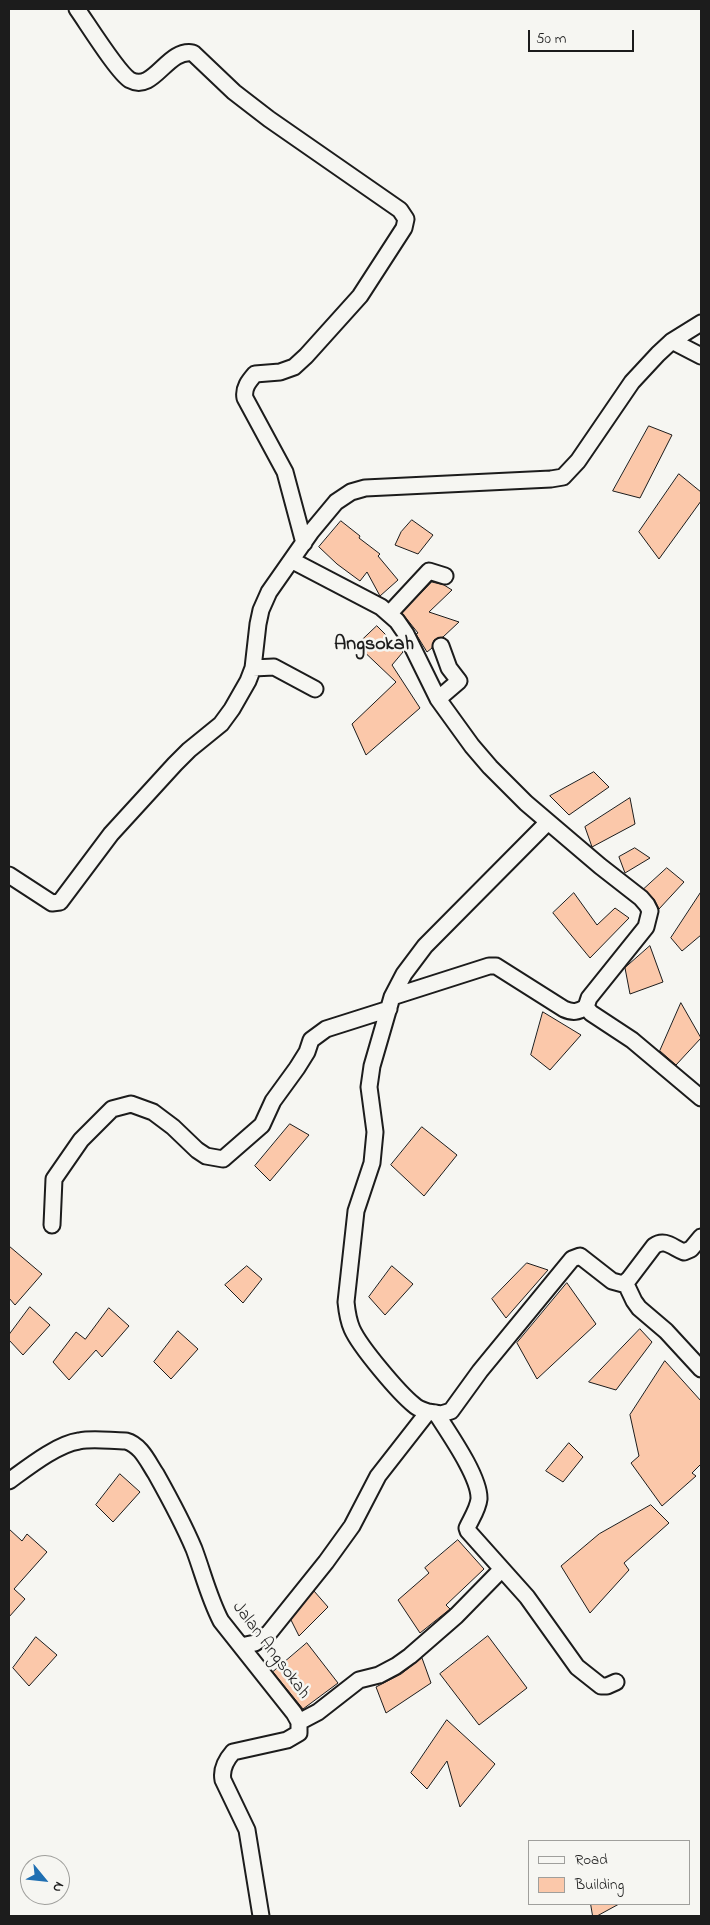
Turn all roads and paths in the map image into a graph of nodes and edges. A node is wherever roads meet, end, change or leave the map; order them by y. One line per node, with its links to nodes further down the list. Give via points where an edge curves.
1 (77, 9): 7 (street, via 130,79 141,82 157,74 179,54 193,53 234,92 400,210 406,219 404,228 360,296 306,356 294,367 280,372 255,374 244,392 286,472)
2 (701, 323): 3 (street)
3 (672, 341): 4 (street); 5 (street, via 632,382 578,461 563,477 365,488)
4 (701, 356)
5 (336, 502): 6 (street); 7 (street)
6 (327, 529)
7 (304, 543): 8 (street)
8 (293, 560): 10 (street); 12 (street, via 269,592 261,610)
9 (445, 576): 10 (street, via 429,571)
10 (388, 614): 14 (street, via 406,634)
11 (441, 646): 14 (street, via 449,668 459,681)
12 (253, 668): 13 (street, via 274,667); 16 (street, via 240,696 221,724 175,764 111,834 60,902 52,903)
13 (315, 689)
14 (438, 699): 15 (street, via 490,768)
15 (548, 822): 17 (street, via 425,946 404,974); 18 (street, via 641,898 650,912 646,927 589,998)
16 (9, 876)
17 (391, 1003): 18 (street, via 496,966 564,1009 571,1012); 20 (street, via 326,1029 311,1040 262,1126 223,1159 206,1156 152,1112 131,1104 112,1109 81,1140 54,1179); 24 (street, via 372,1066 369,1087 375,1132 372,1163 356,1212 346,1302 353,1330 367,1351 414,1405)
18 (586, 1007): 19 (street, via 632,1040)
19 (701, 1098)
20 (52, 1225)
21 (701, 1237): 22 (street, via 684,1252 664,1242 659,1243)
22 (625, 1282): 23 (street, via 639,1308 666,1331); 24 (street, via 612,1282 580,1256 572,1258 452,1411)
23 (701, 1369)
24 (432, 1413): 26 (street, via 455,1443 475,1480 479,1499 468,1531); 27 (street, via 378,1476 352,1526 269,1632 254,1644)
25 (9, 1481): 27 (street, Jalan Angsokah, via 34,1463 77,1441 126,1441 135,1445 182,1520 212,1604)
26 (502, 1568): 28 (street, via 578,1667 601,1686); 29 (street, via 456,1616 410,1656 388,1670 360,1680 318,1712)
27 (241, 1646): 29 (street, Jalan Angsokah)
28 (616, 1682)
29 (299, 1722): 30 (street, Jalan Angsokah, via 299,1733 287,1740 233,1752 222,1772 247,1830)
30 (261, 1916)

